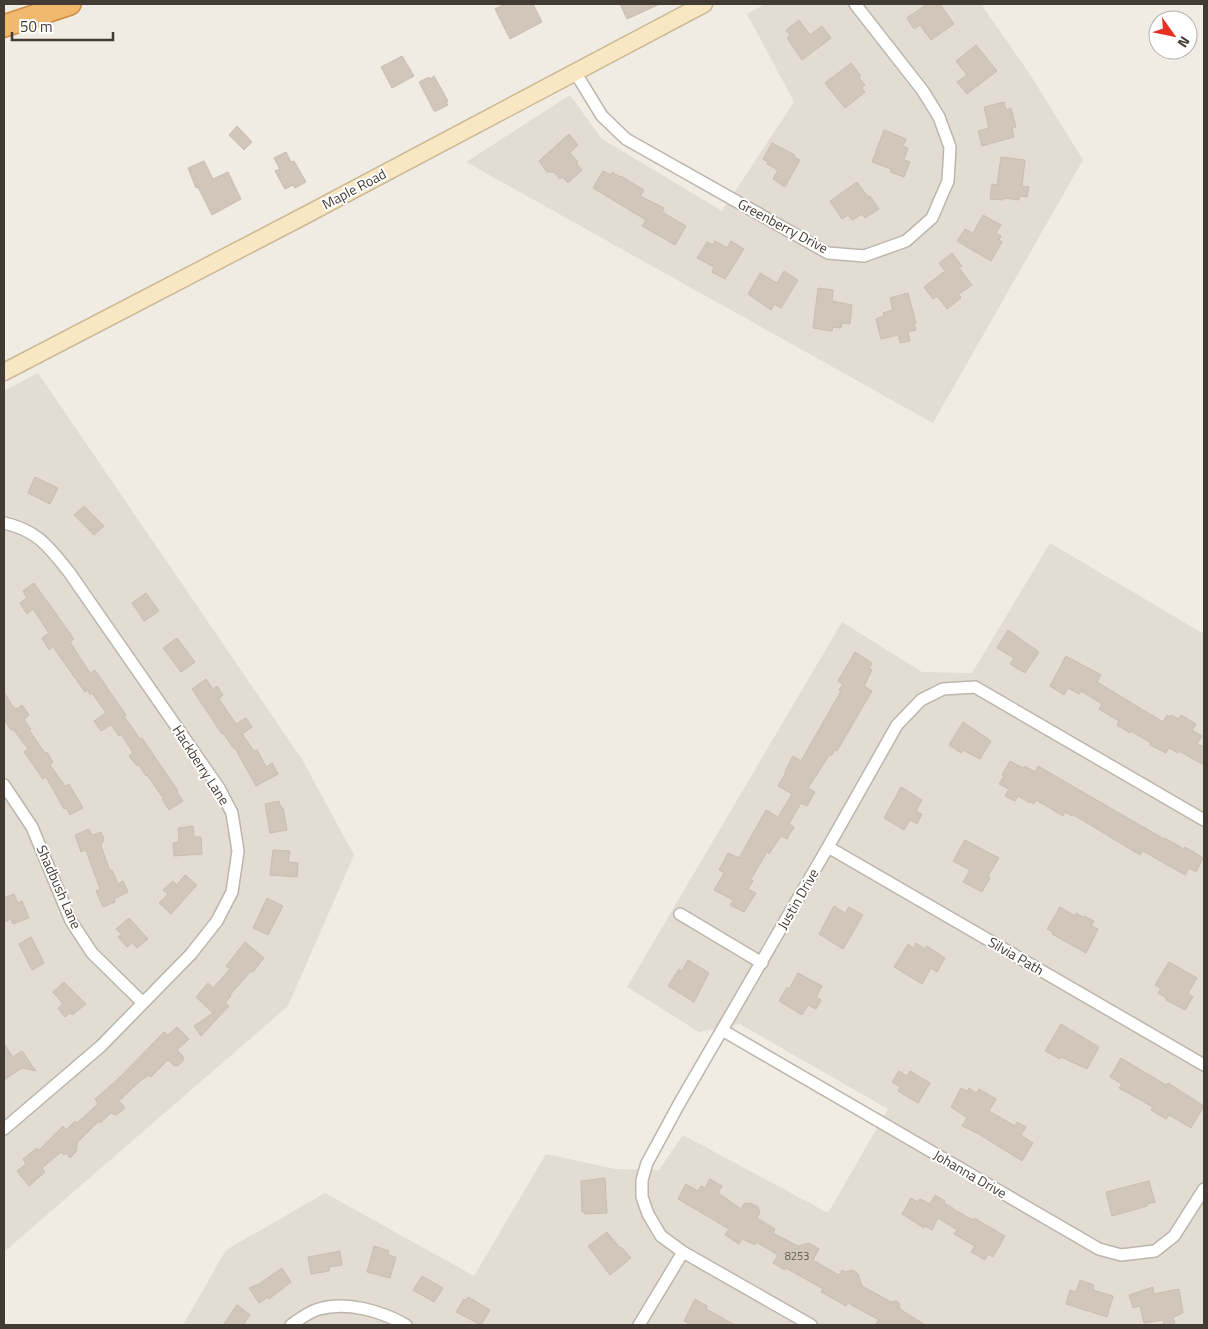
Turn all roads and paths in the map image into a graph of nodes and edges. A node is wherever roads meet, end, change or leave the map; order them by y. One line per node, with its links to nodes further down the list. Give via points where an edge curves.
1 (70, 4): 4 (highway)
2 (704, 4): 5 (street, Maple Road)
3 (855, 4): 5 (street, Greenberry Drive, via 923,92 939,117 950,147 948,181 932,218 906,241 864,256 828,253 626,139 602,116)
4 (4, 26)
5 (576, 72): 6 (street, Maple Road)
6 (4, 372)
7 (4, 523): 13 (street, Hackberry Lane, via 34,534 49,546 219,788 232,813 238,851 232,892 217,921 191,954)
8 (4, 785): 13 (street, Shadbush Lane, via 32,826 71,921 92,953)
9 (1204, 820): 10 (street, Justin Drive, via 975,686 943,689 921,700 896,725)
10 (828, 847): 12 (street, Justin Drive); 15 (street, Silvia Path)
11 (680, 914): 12 (street)
12 (762, 962): 14 (street, Justin Drive)
13 (143, 1003): 16 (street, Hackberry Lane, via 101,1046)
14 (722, 1030): 17 (street, Johanna Drive, via 1099,1249 1121,1255 1155,1251 1174,1236); 18 (street, Justin Drive, via 647,1163 642,1180 642,1197 648,1214 661,1236)
15 (1204, 1065)
16 (4, 1128)
17 (1204, 1189)
18 (683, 1252): 21 (street); 22 (street, Justin Drive)
19 (291, 1325): 20 (street, via 319,1309 343,1306 365,1309)
20 (406, 1325)
21 (639, 1325)
22 (811, 1325)

